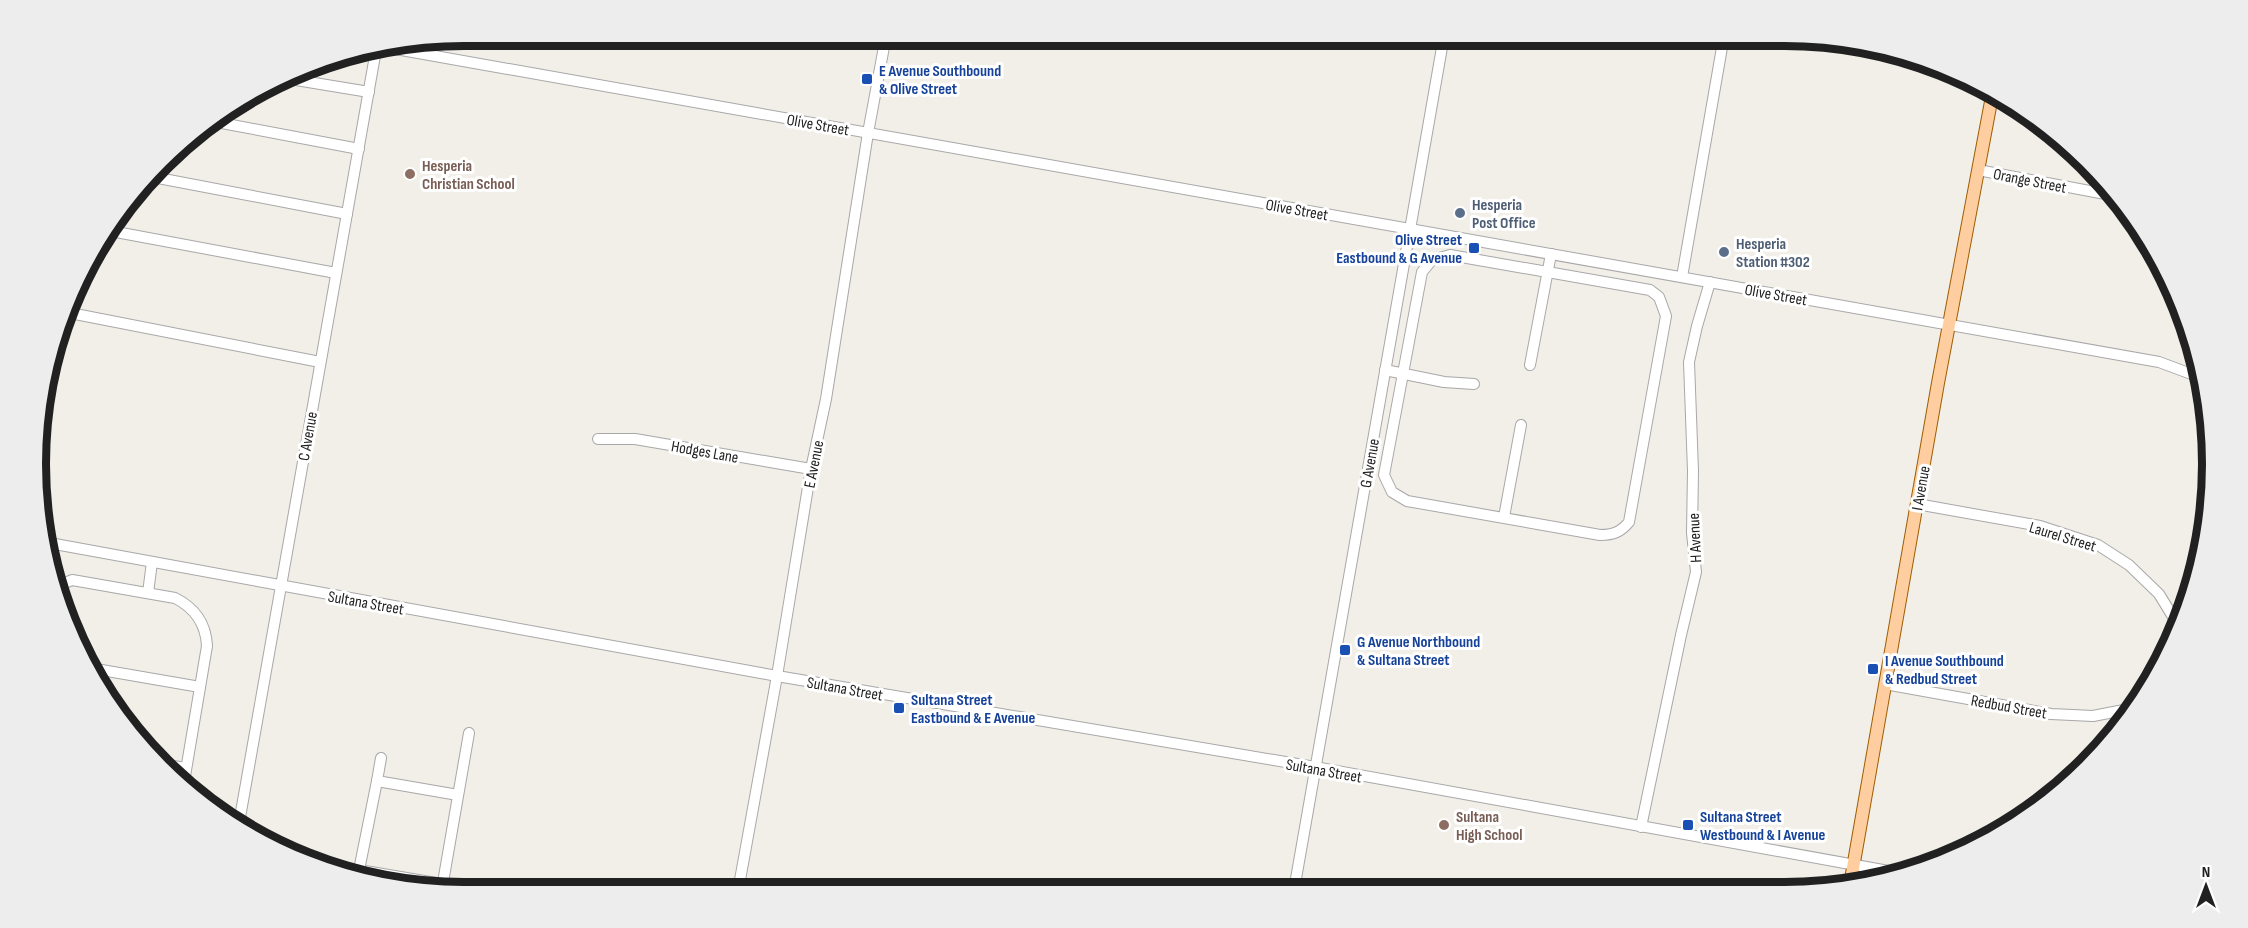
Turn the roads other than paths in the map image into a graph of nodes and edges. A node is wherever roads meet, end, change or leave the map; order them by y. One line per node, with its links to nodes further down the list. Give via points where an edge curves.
1 (884, 46): 10 (street, E Avenue)
2 (1442, 46): 16 (street, G Avenue)
3 (1722, 46): 21 (street)
4 (406, 51): 10 (street, Olive Street)
5 (375, 57): 7 (street, C Avenue)
6 (299, 80): 7 (street)
7 (369, 92): 11 (street, C Avenue)
8 (1991, 101): 12 (main road, I Avenue)
9 (223, 123): 11 (street)
10 (868, 133): 16 (street, Olive Street); 33 (street, E Avenue, via 826,399)
11 (359, 149): 15 (street, C Avenue)
12 (1978, 170): 14 (street, Orange Street); 24 (main road, I Avenue)
13 (160, 178): 15 (street)
14 (2101, 193)
15 (347, 214): 19 (street, C Avenue)
16 (1410, 228): 18 (street, Olive Street); 27 (street, G Avenue)
17 (117, 232): 19 (street)
18 (1551, 254): 20 (street); 21 (street, Olive Street)
19 (336, 273): 25 (street, C Avenue)
20 (1548, 273): 26 (street); 28 (street, via 1450,255 1431,260 1422,273); 35 (street, via 1650,290 1664,306 1666,316 1629,522 1622,530 1600,535)
21 (1682, 277): 22 (street, Olive Street)
22 (1710, 282): 24 (street, Olive Street); 56 (street, H Avenue, via 1689,362 1696,572)
23 (75, 314): 25 (street)
24 (1949, 325): 29 (street, Olive Street, via 2159,362); 34 (main road, I Avenue)
25 (320, 363): 39 (street, C Avenue)
26 (1530, 365)
27 (1385, 370): 28 (street); 51 (street, G Avenue)
28 (1402, 374): 30 (street); 35 (street, via 1384,475 1392,492 1407,501)
29 (2191, 374)
30 (1474, 384)
31 (1521, 425): 35 (street)
32 (598, 440): 33 (street, Hodges Lane, via 635,439)
33 (811, 469): 43 (street, E Avenue)
34 (1917, 504): 41 (street, Laurel Street, via 2040,526 2098,544 2129,565 2159,594); 44 (main road, I Avenue)
35 (1504, 517)
36 (55, 544): 37 (street, Sultana Street)
37 (152, 562): 39 (street, Sultana Street); 40 (street)
38 (65, 584): 40 (street, via 72,580)
39 (280, 586): 43 (street, Sultana Street); 55 (street, C Avenue)
40 (148, 590): 45 (street, via 183,602 199,617 207,638)
41 (2173, 616)
42 (100, 670): 45 (street)
43 (777, 676): 51 (street, Sultana Street); 62 (street, E Avenue)
44 (1885, 684): 46 (street, Redbud Street, via 2051,714 2093,716); 57 (main road, I Avenue)
45 (200, 687): 50 (street)
46 (2120, 711)
47 (469, 733): 54 (street)
48 (381, 758): 53 (street)
49 (177, 767): 50 (street)
50 (186, 768): 52 (street)
51 (1315, 768): 56 (street, Sultana Street); 63 (street, G Avenue)
52 (185, 774)
53 (377, 781): 54 (street); 58 (street)
54 (458, 795): 61 (street)
55 (240, 816)
56 (1641, 827): 57 (street, Sultana Street)
57 (1854, 865): 59 (street, Sultana Street); 60 (main road, I Avenue)
58 (359, 868)
59 (1880, 870)
60 (1852, 875)
61 (443, 881)
62 (740, 882)
63 (1295, 882)

